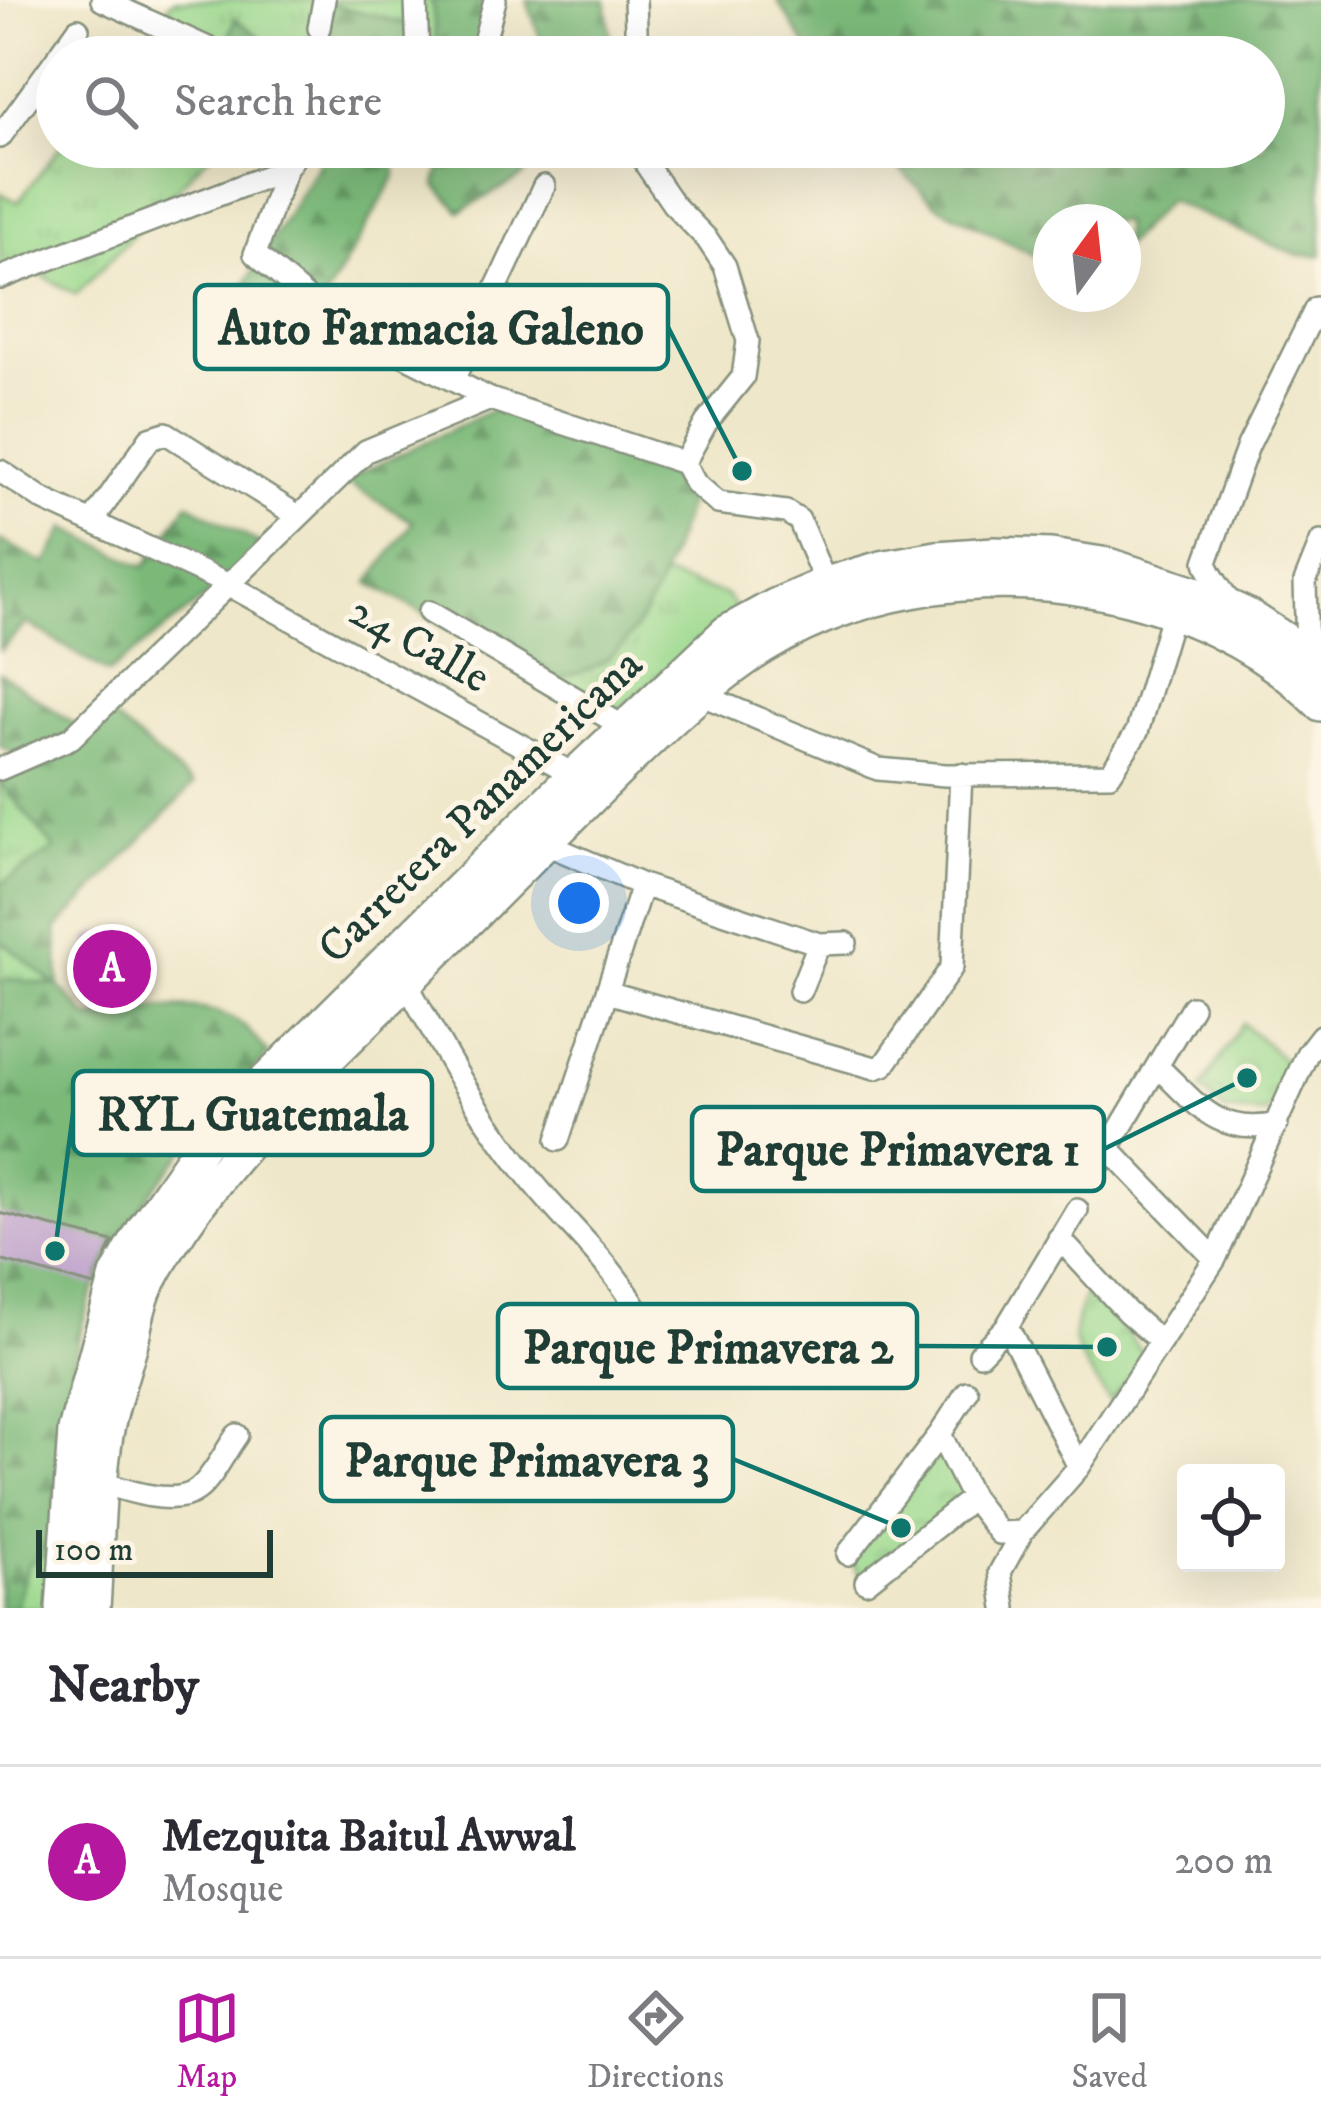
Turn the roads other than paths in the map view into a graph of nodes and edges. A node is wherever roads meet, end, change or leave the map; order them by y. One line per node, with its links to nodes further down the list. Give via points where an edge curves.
1 (102, 0): 9 (street)
2 (324, 0): 6 (street)
3 (416, 0): 10 (street)
4 (495, 0): 11 (street)
5 (635, 0): 12 (street)
6 (319, 28)
7 (78, 29): 8 (street)
8 (73, 36)
9 (182, 36)
10 (417, 36)
11 (486, 36)
12 (637, 36)
13 (36, 87): 14 (street)
14 (0, 137)
15 (648, 168): 22 (street, via 725,266 748,341 743,377)
16 (286, 170): 18 (street); 20 (street, via 255,254 330,318)
17 (544, 186): 20 (street)
18 (0, 278)
19 (1316, 308): 29 (street, via 1248,446 1206,562)
20 (454, 378): 21 (street)
21 (490, 400): 22 (street); 24 (street, via 365,451)
22 (684, 463): 28 (street, via 718,503 799,520)
23 (0, 471): 25 (street, 24 Calle)
24 (298, 516): 25 (street, via 166,433 150,438); 27 (street)
25 (92, 522): 27 (street, 24 Calle)
26 (1321, 542): 32 (street, via 1305,582)
27 (227, 584): 36 (street, via 71,738); 38 (street, 24 Calle)
28 (826, 584): 29 (highway, Carretera Panamericana, via 938,558 1051,556 1163,580); 35 (highway, Carretera Panamericana, via 726,633)
29 (1232, 609): 32 (highway, Carretera Panamericana)
30 (429, 612): 35 (street)
31 (1173, 612): 33 (highway, Carretera Panamericana, via 1059,584 928,588 803,626); 34 (highway, Carretera Panamericana, via 1245,645); 37 (street, via 1137,732 1110,774)
32 (1314, 659)
33 (701, 695): 37 (street, via 878,769); 39 (highway, Carretera Panamericana)
34 (1321, 704)
35 (624, 727): 38 (highway, Carretera Panamericana)
36 (0, 769)
37 (961, 774): 45 (street, via 952,968 884,1065)
38 (574, 775): 69 (highway, Carretera Panamericana, via 203,1143 145,1227 117,1276 75,1431)
39 (544, 843): 40 (street); 43 (highway, Carretera Panamericana)
40 (642, 885): 42 (street); 45 (street)
41 (846, 943): 42 (street)
42 (818, 944): 44 (street)
43 (406, 982): 57 (street, via 468,1097 632,1296); 64 (highway, Carretera Panamericana, via 234,1157 145,1289 106,1435)
44 (800, 991)
45 (607, 992): 50 (street)
46 (1192, 1007): 48 (street)
47 (1321, 1036): 49 (street)
48 (1158, 1067): 49 (street, via 1211,1118 1241,1128); 51 (street)
49 (1277, 1124): 55 (street)
50 (558, 1140)
51 (1108, 1149): 52 (street); 55 (street)
52 (1093, 1174)
53 (1077, 1210): 54 (street)
54 (1059, 1238): 56 (street); 58 (street)
55 (1215, 1259): 58 (street)
56 (1007, 1326): 59 (street); 63 (street)
57 (647, 1327)
58 (1161, 1342): 63 (street)
59 (980, 1354)
60 (967, 1392): 61 (street)
61 (940, 1434): 65 (street); 67 (street)
62 (237, 1435): 64 (street, via 198,1490 180,1497)
63 (1079, 1467): 66 (street)
64 (103, 1483): 70 (highway, Carretera Panamericana)
65 (972, 1498): 66 (street, via 999,1533); 68 (street)
66 (1022, 1532): 71 (street, via 1000,1572)
67 (848, 1555)
68 (866, 1582)
69 (63, 1608)
70 (93, 1608)
71 (1005, 1608)

